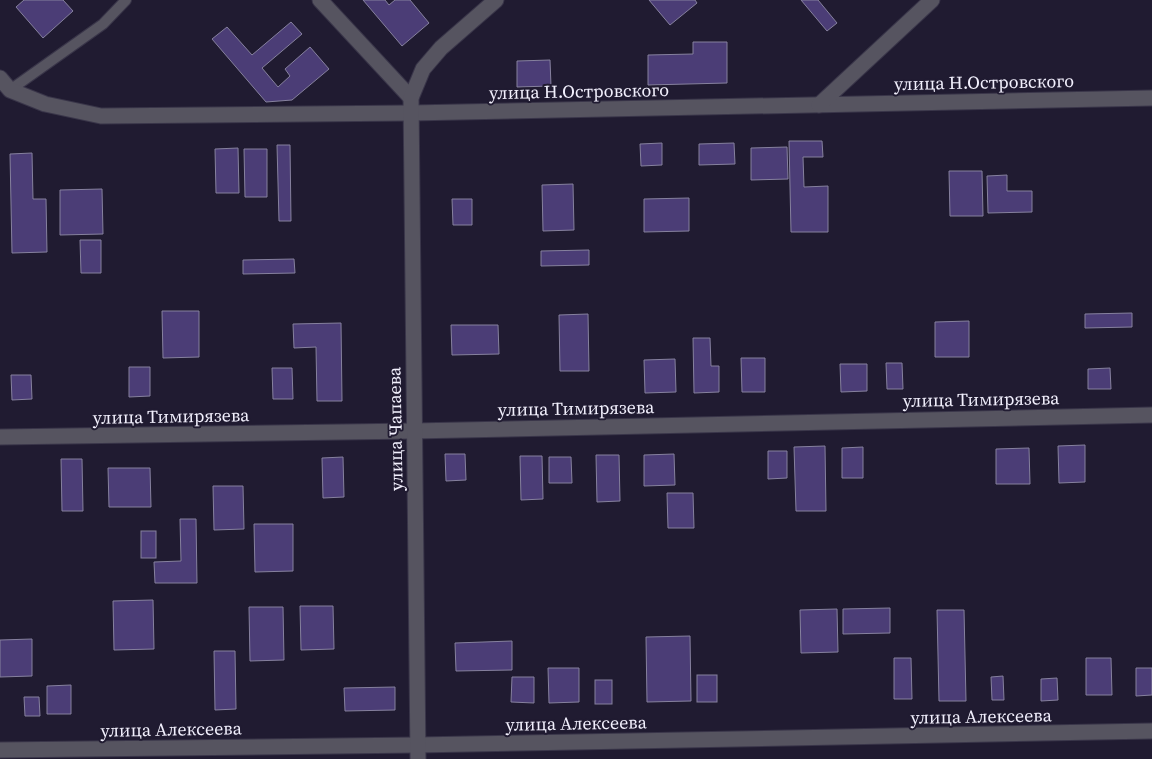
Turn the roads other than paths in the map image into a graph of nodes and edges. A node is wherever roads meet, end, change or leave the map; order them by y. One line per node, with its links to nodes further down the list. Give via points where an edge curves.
1 (126, 0): 6 (lane, via 103,24)
2 (320, 0): 9 (street)
3 (496, 0): 9 (street, via 441,48 422,70)
4 (932, 0): 8 (street)
5 (0, 78): 6 (street)
6 (5, 94): 9 (street, улица Н.Островского, via 101,116)
7 (1152, 98): 8 (street, улица Н.Островского)
8 (819, 104): 9 (street, улица Н.Островского)
9 (411, 106): 11 (street, улица Чапаева)
10 (1152, 414): 11 (street, улица Тимирязева)
11 (413, 431): 12 (street, улица Тимирязева); 15 (street, улица Чапаева)
12 (0, 437)
13 (1152, 731): 15 (street, улица Алексеева)
14 (0, 750): 15 (street, улица Алексеева)
15 (417, 752)

